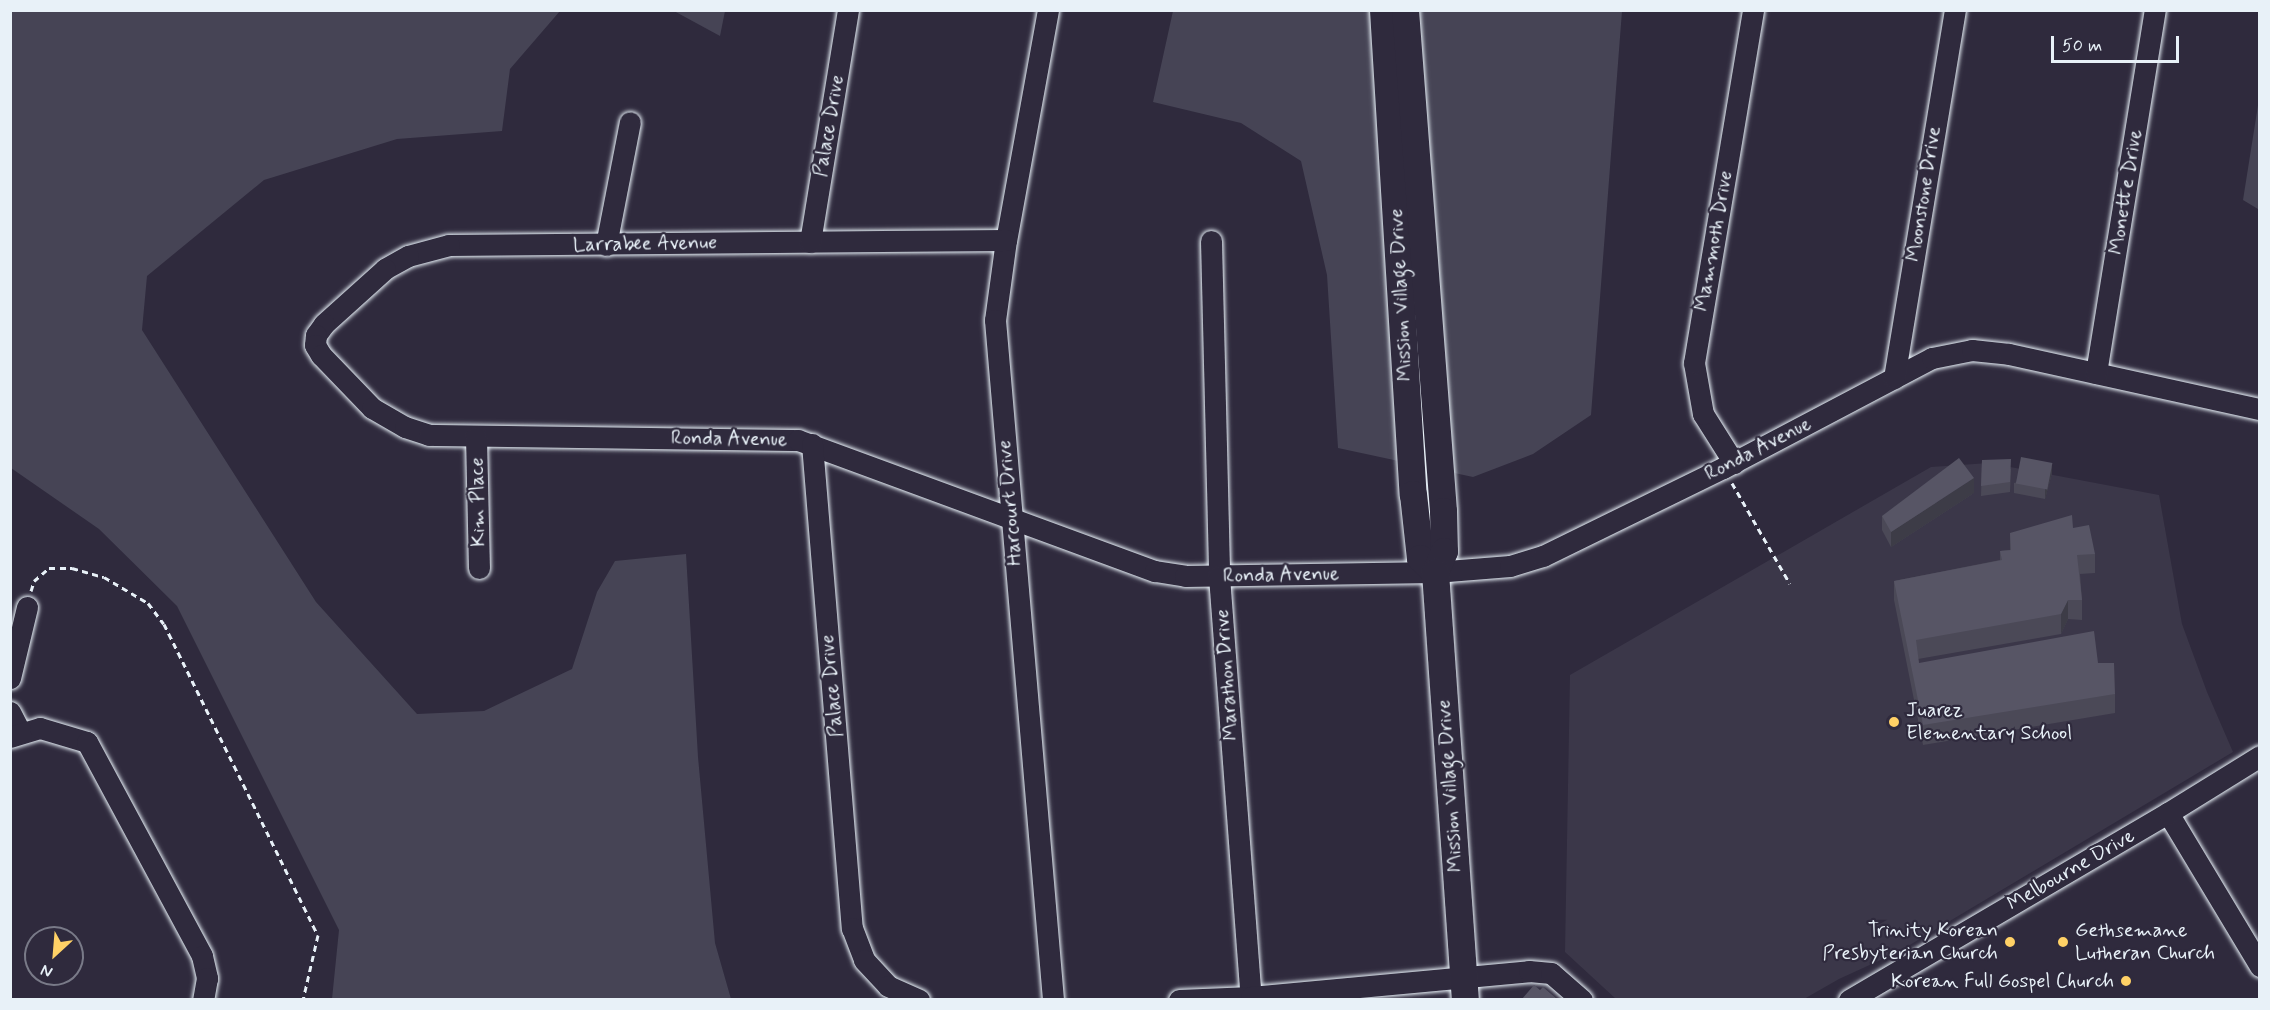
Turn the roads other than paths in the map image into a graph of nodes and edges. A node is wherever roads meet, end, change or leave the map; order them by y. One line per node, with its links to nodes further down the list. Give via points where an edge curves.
1 (848, 10): 11 (street, Palace Drive)
2 (1048, 10): 9 (street, Harcourt Drive)
3 (1383, 10): 22 (main road, Mission Village Drive, via 1413,494 1420,558)
4 (1406, 10): 22 (main road, Mission Village Drive, via 1443,511 1444,551)
5 (1753, 10): 19 (street, Mammoth Drive, via 1694,363 1703,414)
6 (1955, 10): 15 (street, Moonstone Drive)
7 (2155, 10): 14 (street, Monette Drive)
8 (630, 122): 12 (street)
9 (1006, 240): 11 (street, Larrabee Avenue); 20 (street, Harcourt Drive, via 995,320)
10 (1211, 241): 23 (street, Marathon Drive)
11 (810, 242): 12 (street, Larrabee Avenue)
12 (606, 245): 13 (street, Larrabee Avenue, via 449,245 408,255 385,269)
13 (316, 335): 17 (street, Ronda Avenue, via 315,345 321,355 372,408 405,427 429,435)
14 (2096, 373): 15 (street, Ronda Avenue, via 1972,350 1932,358); 16 (street, Ronda Avenue)
15 (1894, 378): 19 (street, Ronda Avenue)
16 (2259, 409)
17 (476, 437): 18 (street, Ronda Avenue, via 798,440); 21 (street, Kim Place)
18 (812, 444): 20 (street, Ronda Avenue); 34 (street, Palace Drive, via 852,928 864,960 888,986)
19 (1728, 466): 22 (street, Ronda Avenue, via 1543,556 1510,566)
20 (1012, 518): 23 (street, Ronda Avenue, via 1155,571); 35 (street, Harcourt Drive)
21 (479, 568)
22 (1435, 572): 23 (street, Ronda Avenue); 31 (main road, Mission Village Drive)
23 (1219, 576): 32 (street, Marathon Drive)
24 (27, 607): 25 (street)
25 (10, 678)
26 (10, 712): 27 (street)
27 (15, 734): 33 (street, via 40,728 87,742 202,956 207,978)
28 (2259, 756): 29 (street, Melbourne Drive)
29 (2168, 813): 30 (street); 38 (street, Melbourne Drive)
30 (2259, 966)
31 (1464, 988): 32 (street); 37 (street, via 1529,971 1551,973)
32 (1251, 998): 36 (street)
33 (203, 999)
34 (919, 999)
35 (1053, 999)
36 (1179, 999)
37 (1581, 999)
38 (1849, 999)

